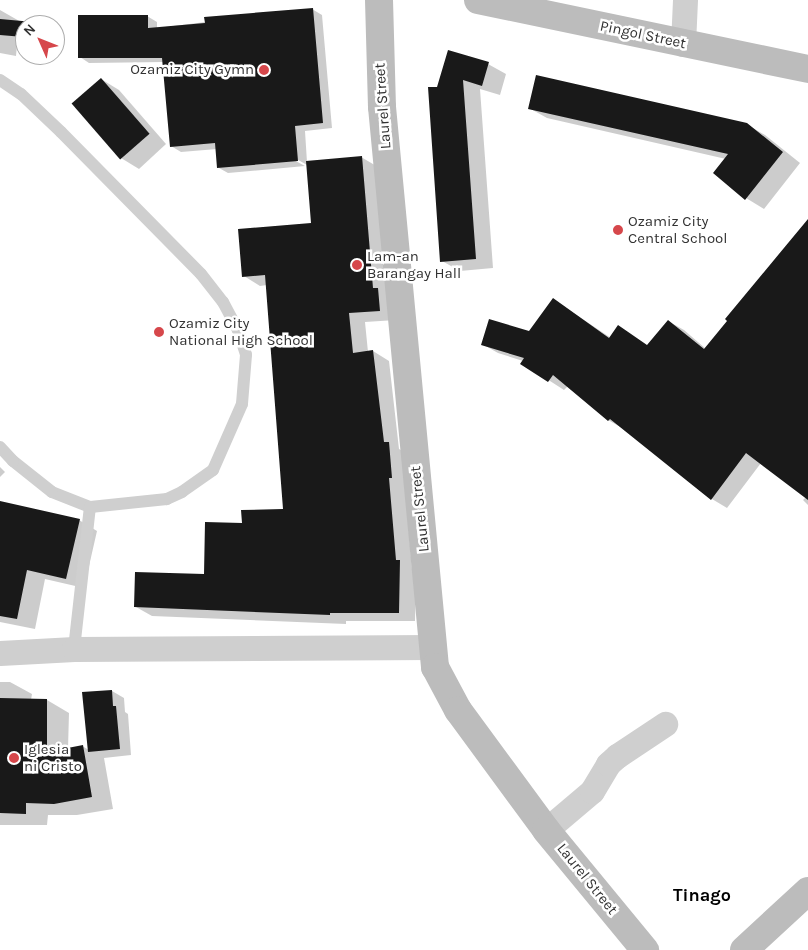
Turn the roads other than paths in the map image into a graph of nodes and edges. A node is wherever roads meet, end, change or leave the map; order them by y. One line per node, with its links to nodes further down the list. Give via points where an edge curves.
1 (379, 0): 10 (street, Laurel Street, via 382,107)
2 (478, 0): 4 (street, Pingol Street)
3 (685, 0): 5 (street)
4 (520, 4): 5 (street, Pingol Street)
5 (683, 44): 6 (street, Pingol Street)
6 (808, 69)
7 (0, 80): 9 (lane, via 21,94 61,132 201,274 223,302 238,330 246,355 242,404 213,470 167,499)
8 (0, 447): 9 (lane, via 52,492)
9 (90, 507): 11 (lane)
10 (433, 647): 11 (street); 14 (street, Laurel Street, via 435,667 458,710)
11 (74, 649): 12 (street)
12 (0, 652)
13 (665, 724): 14 (street, via 608,764 592,791)
14 (546, 830): 16 (street, Laurel Street)
15 (808, 891): 17 (street)
16 (645, 950)
17 (744, 950)

